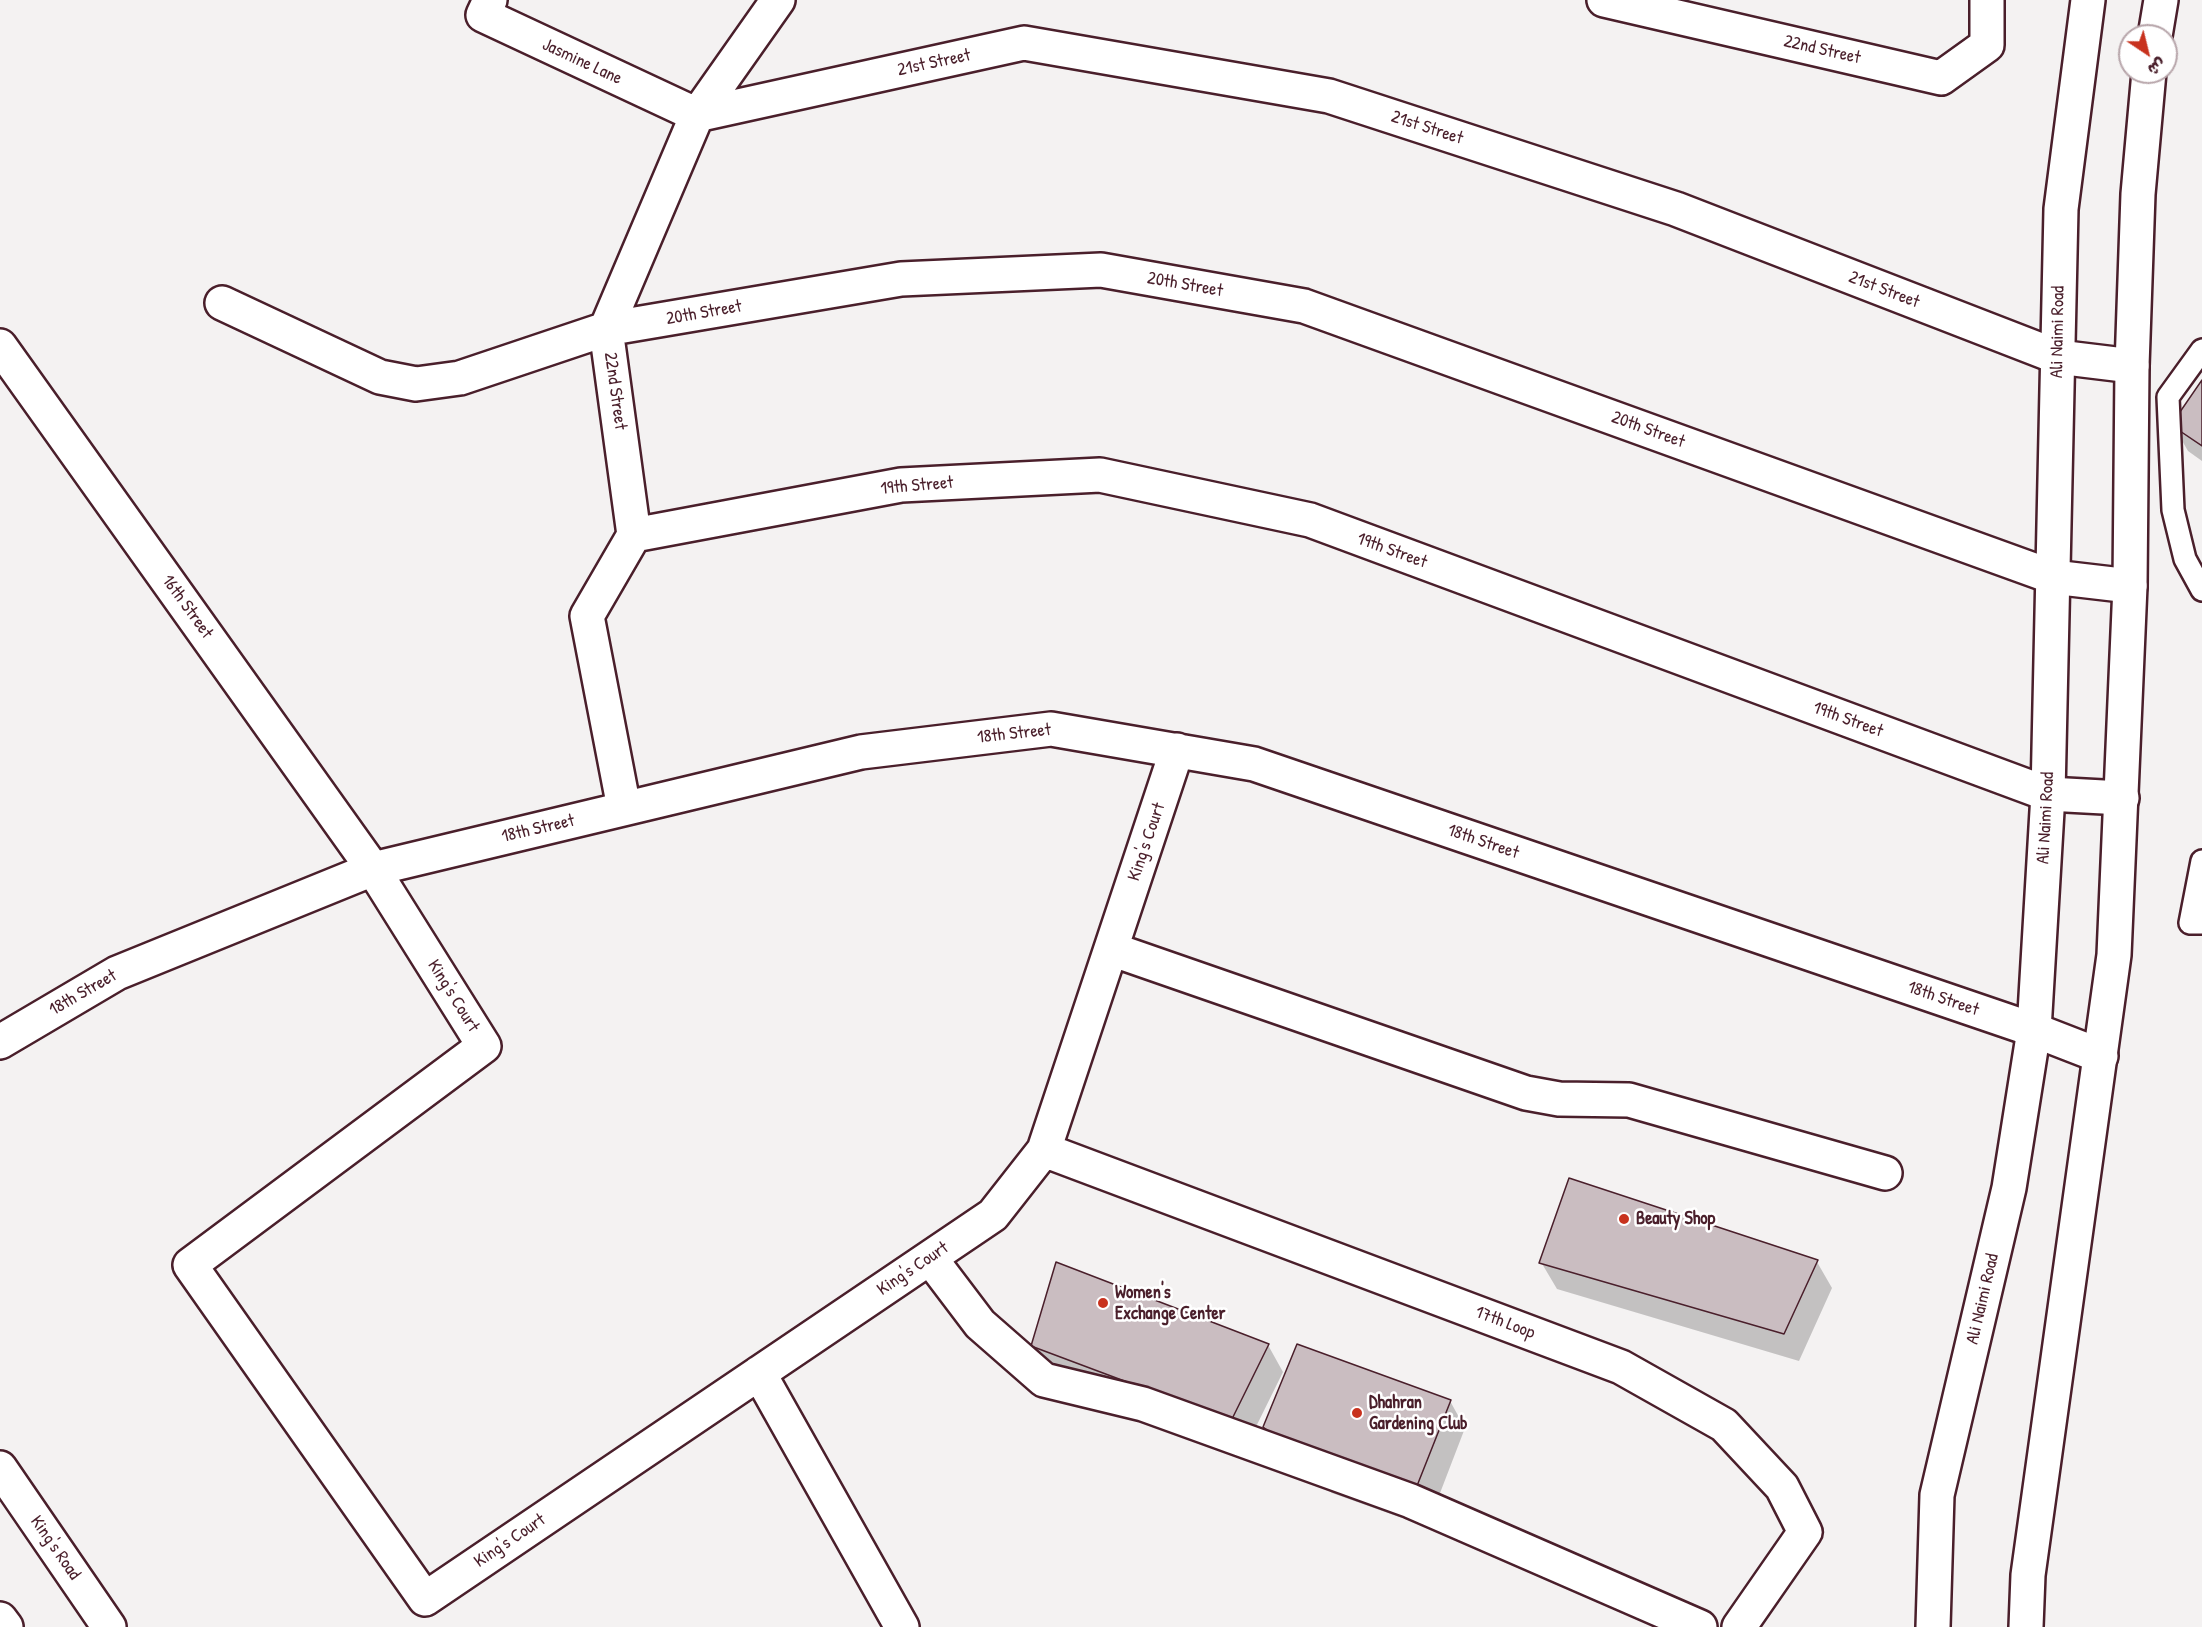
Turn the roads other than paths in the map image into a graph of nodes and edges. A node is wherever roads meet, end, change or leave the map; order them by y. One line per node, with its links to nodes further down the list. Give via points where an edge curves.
1 (490, 0): 9 (street, Jasmine Lane, via 483,15)
2 (778, 0): 9 (street, 22nd Street)
3 (1604, 0): 4 (street, 22nd Street, via 1941,78 1987,45)
4 (1987, 0)
5 (2088, 0): 14 (street, Ali Naimi Road, via 2061,209)
6 (2161, 0): 7 (street)
7 (2157, 24)
8 (2148, 84): 15 (street, via 2138,194)
9 (697, 116): 11 (street, 22nd Street); 14 (street, 21st Street, via 1024,44 1329,96 1676,208)
10 (222, 303): 11 (street, 20th Street, via 380,377 416,384 460,378)
11 (606, 329): 16 (street, 22nd Street); 17 (street, 20th Street, via 901,279 1101,270 1304,306)
12 (0, 346): 25 (street, 16th Street)
13 (2202, 350): 19 (lane, via 2168,397 2173,510 2185,559)
14 (2058, 357): 15 (street, 21st Street); 17 (street, Ali Naimi Road)
15 (2132, 366): 18 (street)
16 (634, 535): 21 (street, 19th Street, via 901,485 1100,475 1310,520); 23 (street, via 587,616)
17 (2053, 577): 18 (street, 20th Street); 21 (street, Ali Naimi Road)
18 (2130, 586): 22 (street)
19 (2202, 590)
20 (1177, 750): 23 (street, 18th Street, via 1051,729 861,752); 27 (street, King's Court); 28 (street, 18th Street, via 1254,764)
21 (2048, 794): 22 (street, 19th Street); 28 (street, Ali Naimi Road)
22 (2122, 798): 30 (street, via 2114,955)
23 (624, 808): 25 (street, 18th Street)
24 (2202, 861): 26 (lane, via 2190,923)
25 (373, 868): 29 (street, 18th Street, via 117,973); 34 (street, King's Court, via 484,1046 190,1264 425,1599)
26 (2202, 923)
27 (1111, 949): 31 (street, King's Court); 32 (street, via 1526,1093 1559,1099 1629,1100)
28 (2034, 1030): 30 (street, 18th Street); 42 (street, Ali Naimi Road, via 2009,1188 1937,1495)
29 (0, 1042)
30 (2101, 1056): 43 (street, via 2028,1575)
31 (1044, 1150): 33 (street, King's Court, via 993,1215); 41 (street, 17th Loop, via 1621,1367 1724,1425 1782,1487 1805,1532)
32 (1886, 1173)
33 (930, 1258): 34 (street, King's Court); 40 (street, via 980,1324 1044,1380 1143,1404 1411,1501)
34 (759, 1374): 39 (street)
35 (0, 1468): 38 (street, King's Road)
36 (0, 1619): 37 (street)
37 (6, 1627)
38 (109, 1627)
39 (902, 1627)
40 (1700, 1627)
41 (1739, 1627)
42 (1933, 1627)
43 (2026, 1627)

